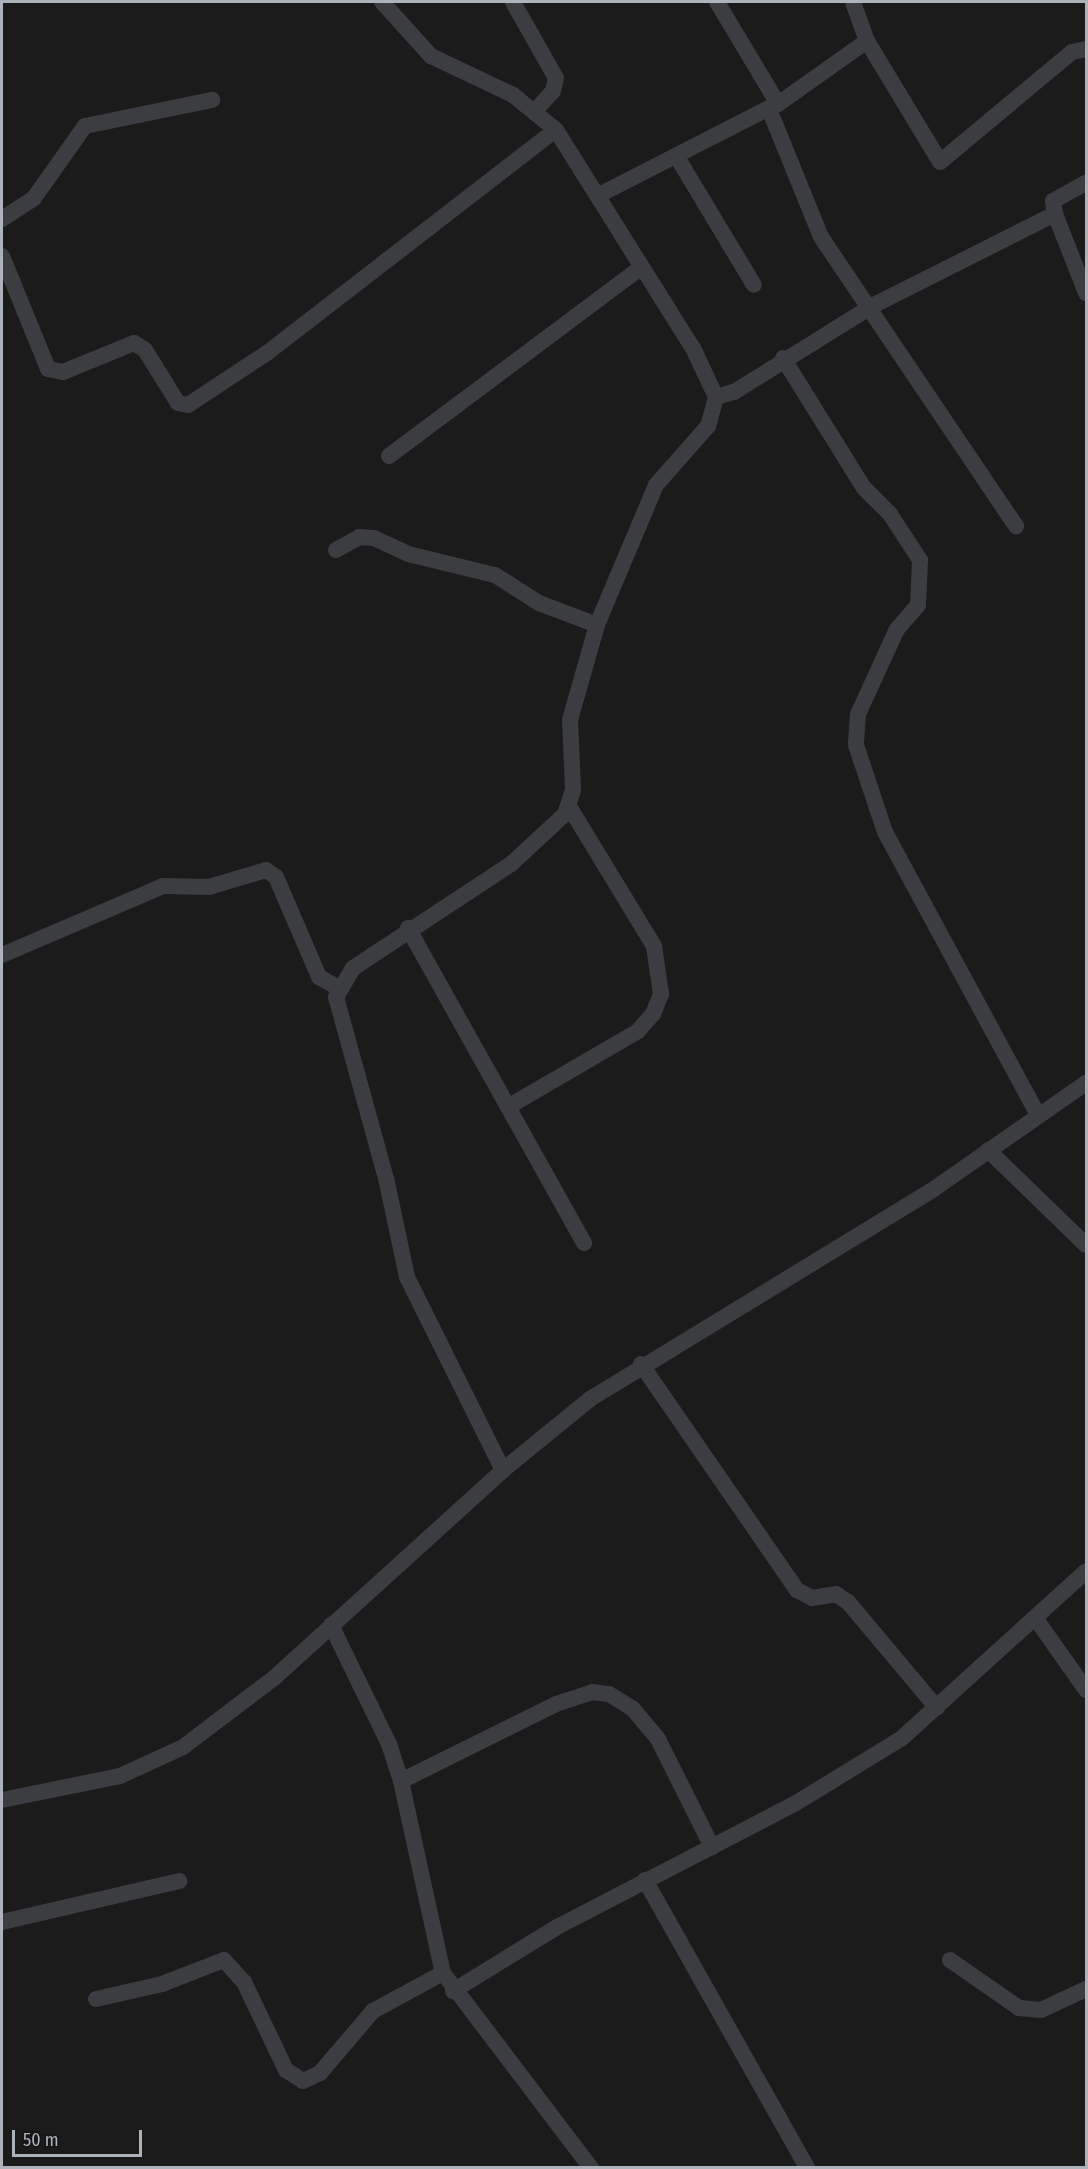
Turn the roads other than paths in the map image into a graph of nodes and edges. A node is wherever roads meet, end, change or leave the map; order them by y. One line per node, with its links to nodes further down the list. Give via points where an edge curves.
1 (382, 2): 9 (street, via 431,56)
2 (513, 2): 9 (street, via 556,78 554,91)
3 (717, 2): 8 (street)
4 (852, 2): 5 (street)
5 (867, 41): 6 (street, via 939,162 1072,52); 8 (street)
6 (1086, 49)
7 (212, 100): 15 (street, via 85,126 34,198)
8 (774, 106): 11 (street); 20 (street, via 821,237)
9 (536, 110): 10 (street)
10 (556, 130): 13 (street); 16 (street, via 267,353 188,405 178,403 145,350 134,343 63,372 48,369)
11 (677, 157): 13 (street); 18 (street)
12 (1086, 183): 14 (street, via 1053,201)
13 (599, 195): 17 (street)
14 (1055, 214): 19 (street); 20 (street)
15 (2, 219)
16 (2, 256)
17 (640, 268): 22 (street, via 693,348); 23 (street)
18 (754, 285)
19 (1086, 293)
20 (872, 306): 21 (street); 24 (street)
21 (783, 358): 22 (street, via 734,392); 33 (street, via 864,488 890,514 920,560 918,605 897,629 858,714 856,745 885,832)
22 (716, 397): 26 (street, via 708,426 656,485)
23 (389, 456)
24 (1016, 526)
25 (336, 550): 26 (street, via 366,536 408,554 495,575 539,603)
26 (597, 625): 27 (street, via 570,720 573,790)
27 (569, 807): 28 (street, via 511,864); 32 (street, via 654,946 661,994 653,1014 638,1031)
28 (408, 928): 30 (street, via 353,968); 32 (street)
29 (2, 955): 30 (street, via 162,886 209,887 266,870 276,877 319,977)
30 (338, 987): 38 (street, via 337,1008 386,1178 407,1277)
31 (1086, 1083): 33 (street)
32 (511, 1105): 35 (street)
33 (1038, 1115): 34 (street)
34 (988, 1150): 36 (street); 37 (street, via 931,1191)
35 (584, 1244)
36 (1086, 1245)
37 (641, 1364): 38 (street); 43 (street, via 797,1590 812,1598 836,1594 848,1602)
38 (503, 1470): 41 (street)
39 (1086, 1571): 40 (street)
40 (1036, 1619): 42 (street); 43 (street)
41 (331, 1625): 44 (street, via 389,1744); 45 (street, via 274,1678 183,1747 120,1776)
42 (1086, 1690)
43 (937, 1708): 46 (street, via 853,1769)
44 (401, 1781): 46 (street, via 556,1704 592,1692 609,1694 633,1709 658,1738); 51 (street)
45 (2, 1800)
46 (712, 1847): 47 (street)
47 (645, 1880): 53 (street); 56 (street)
48 (179, 1881): 49 (street)
49 (2, 1922)
50 (950, 1960): 52 (street, via 1019,2008 1041,2010)
51 (443, 1973): 53 (street); 54 (street, via 373,2010 320,2073 303,2081 286,2070 244,1982 224,1960 162,1984)
52 (1086, 1989)
53 (453, 1991): 55 (street)
54 (96, 1999)
55 (591, 2168)
56 (807, 2168)

